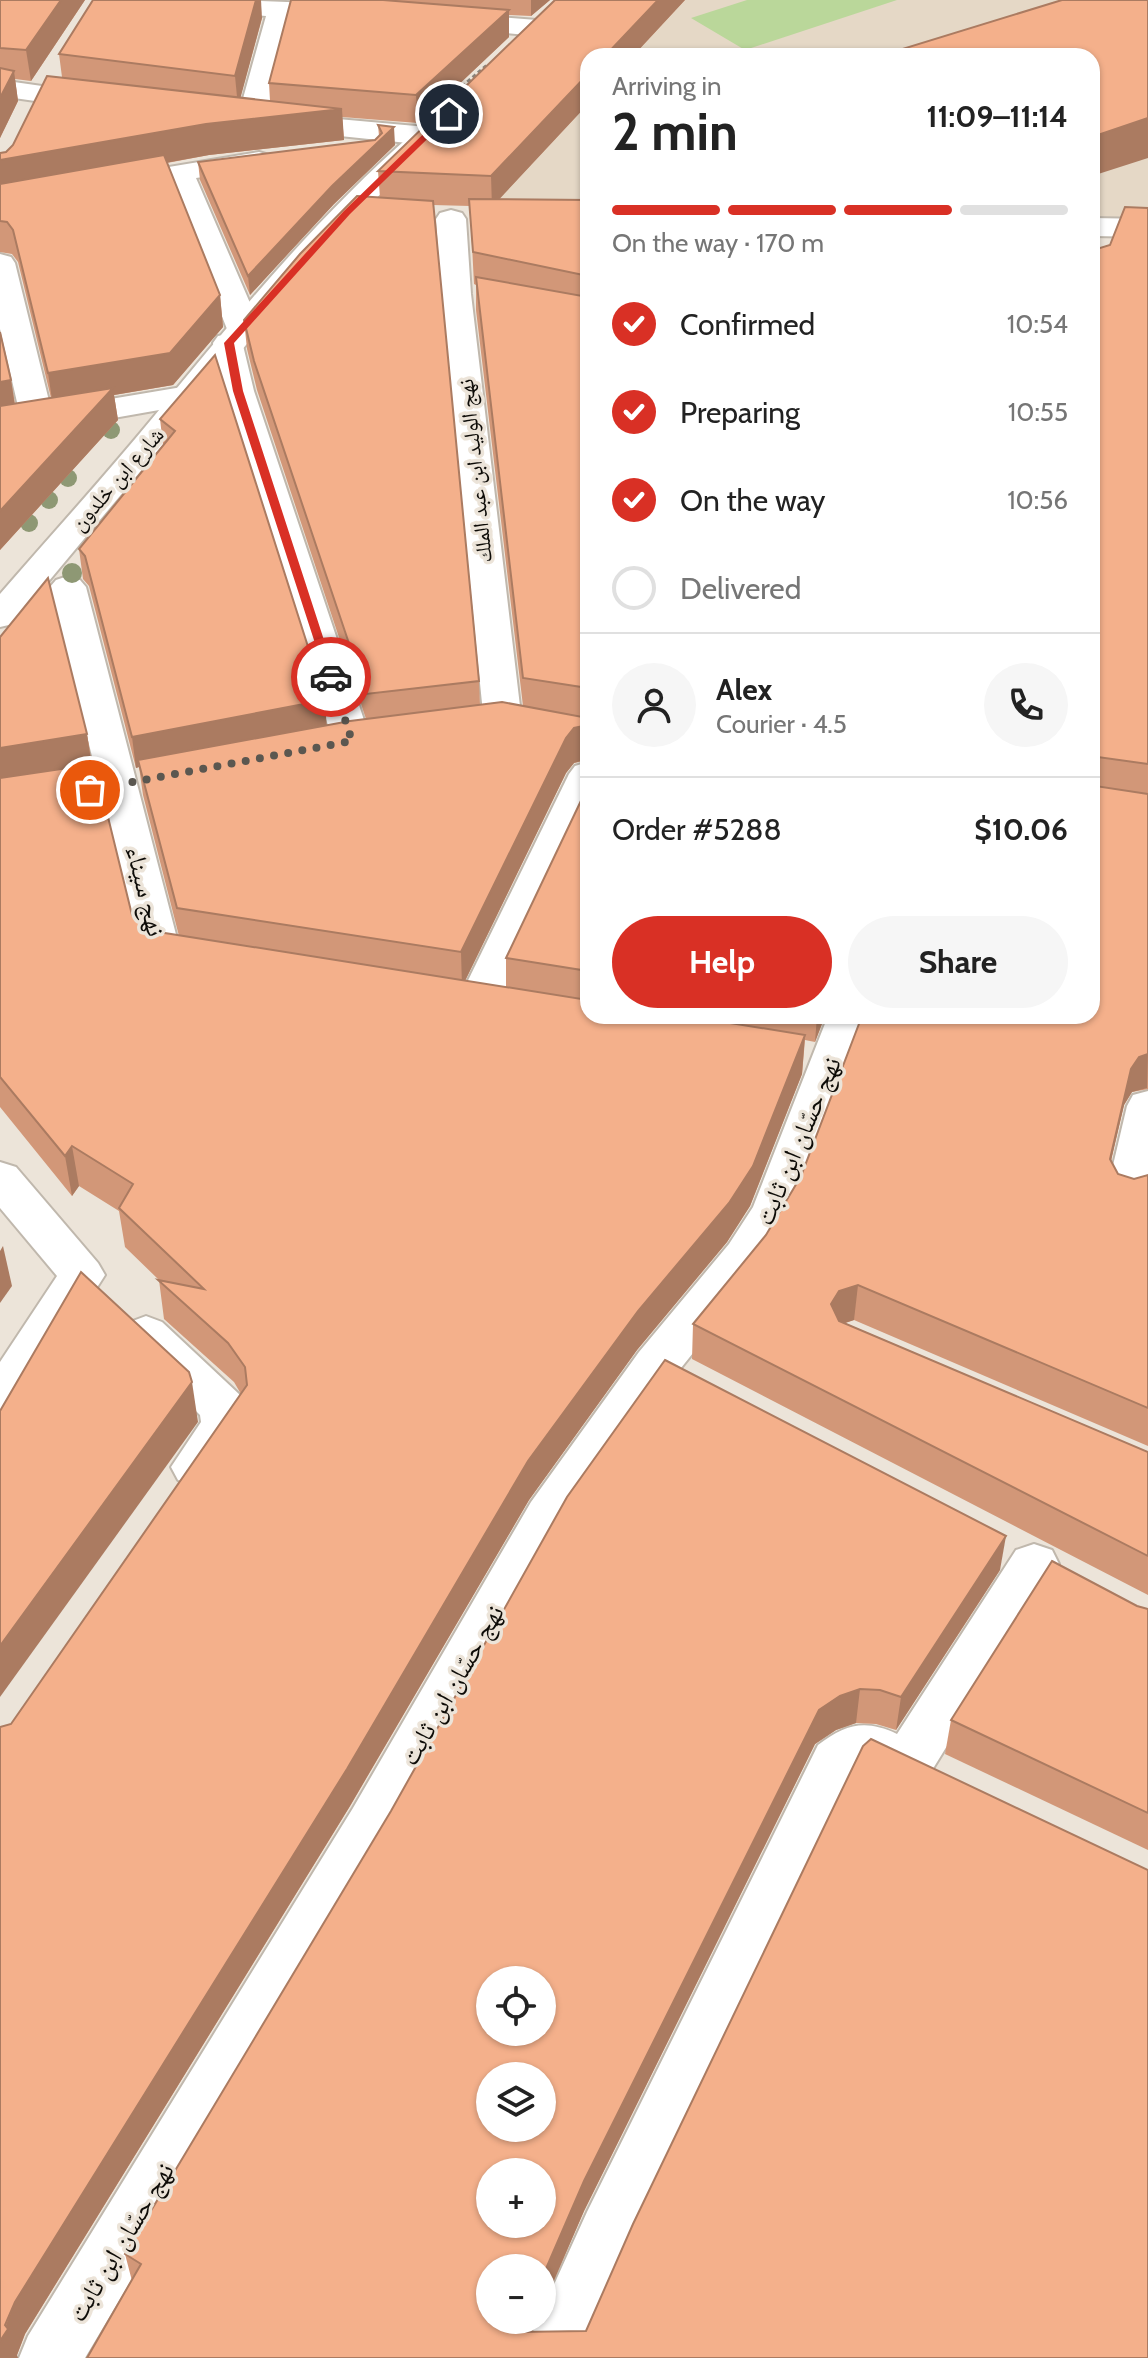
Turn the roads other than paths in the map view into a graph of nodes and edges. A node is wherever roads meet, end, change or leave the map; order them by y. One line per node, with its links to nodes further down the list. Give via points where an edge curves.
1 (173, 0): 2 (street)
2 (282, 5): 3 (street); 11 (street)
3 (374, 16)
4 (421, 19): 5 (street, via 541,22)
5 (504, 60)
6 (46, 83): 7 (street); 8 (street); 12 (street)
7 (0, 88)
8 (130, 106)
9 (449, 114): 13 (street, شارع ابن خلدون)
10 (221, 117): 11 (street)
11 (251, 120): 13 (street)
12 (26, 121)
13 (415, 139): 14 (street); 22 (street, شارع ابن خلدون, via 362,214)
14 (318, 155)
15 (287, 158): 16 (street)
16 (179, 172): 17 (street); 22 (street, via 234,303)
17 (0, 204)
18 (451, 218): 28 (street, نهج الوليد ابن عبد الملك, via 470,297)
19 (1148, 228): 20 (street)
20 (1100, 237)
21 (0, 263): 24 (street)
22 (235, 336): 23 (street, شارع ابن خلدون); 29 (street, via 238,391)
23 (188, 396): 24 (street); 27 (street, شارع ابن خلدون)
24 (38, 422): 25 (street)
25 (0, 428)
26 (68, 587): 31 (street, نهج سيناء, via 161,954 179,962)
27 (0, 616)
28 (502, 725)
29 (351, 742)
30 (580, 791): 32 (street)
31 (241, 971)
32 (477, 1006)
33 (828, 1045): 41 (street, نهج حسّان ابن ثابت, via 774,1210 677,1376 548,1516 365,1838)
34 (1148, 1106): 36 (street)
35 (0, 1178): 37 (street)
36 (1128, 1195)
37 (82, 1275): 38 (street); 39 (street, via 223,1408 225,1425)
38 (0, 1400)
39 (171, 1501)
40 (1036, 1564): 42 (street, via 928,1774 870,1746 857,1746 837,1761)
41 (50, 2358)
42 (552, 2358)

